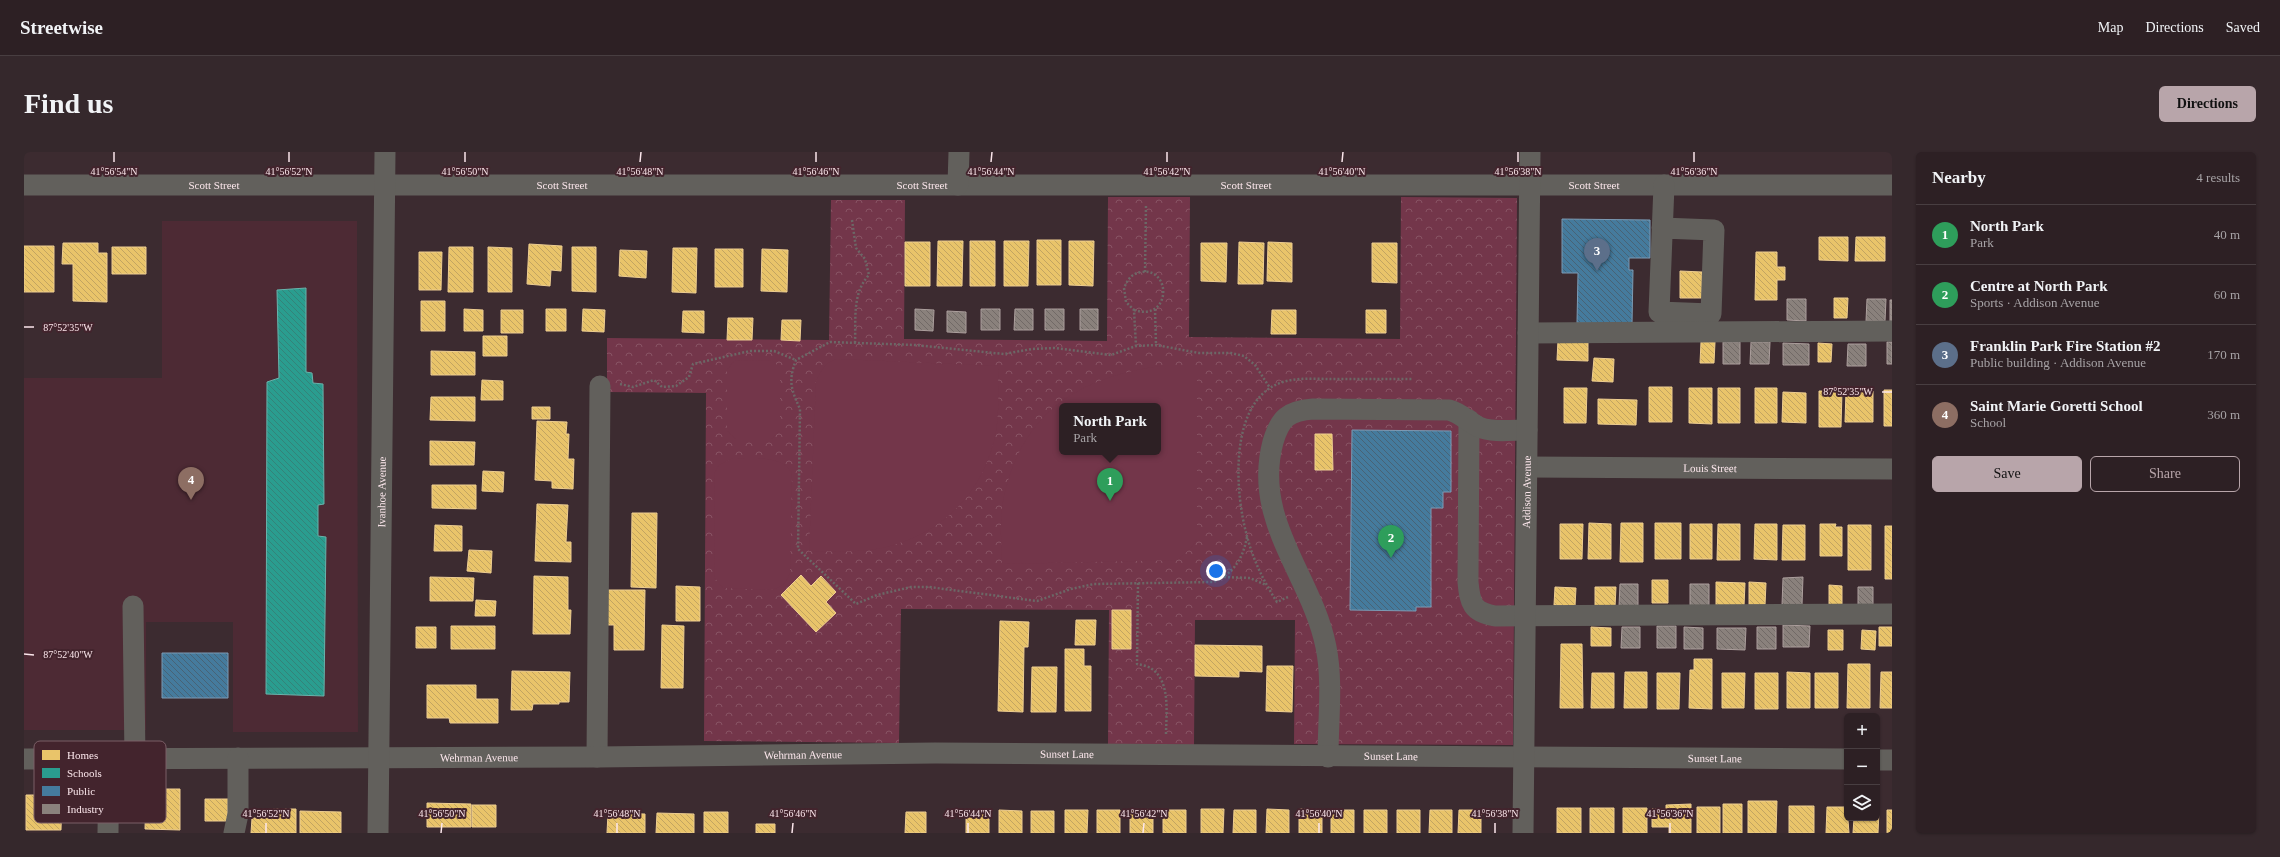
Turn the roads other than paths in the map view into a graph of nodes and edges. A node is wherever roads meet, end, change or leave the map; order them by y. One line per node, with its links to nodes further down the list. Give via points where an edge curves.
1 (385, 152): 5 (street, Ivanhoe Avenue)
2 (958, 152): 6 (street)
3 (1530, 152): 7 (street, Addison Avenue)
4 (24, 184): 5 (street, Scott Street)
5 (385, 185): 6 (street, Scott Street); 26 (street, Ivanhoe Avenue)
6 (958, 185): 7 (street, Scott Street)
7 (1530, 185): 8 (street, Scott Street); 12 (street, Addison Avenue)
8 (1664, 185): 9 (street, Scott Street); 10 (street)
9 (1892, 185)
10 (1662, 228): 10 (street, via 1659,312 1711,314 1714,230)
11 (1892, 331): 12 (street)
12 (1528, 333): 15 (street, Addison Avenue)
13 (600, 386): 23 (street)
14 (1469, 420): 15 (street, via 1490,430); 20 (street, via 1469,597 1472,604 1484,614); 24 (street, via 1460,413 1449,410 1300,410 1289,414 1275,434 1269,472 1275,521 1321,626 1326,648)
15 (1527, 430): 16 (street, Addison Avenue)
16 (1527, 467): 17 (street, Louis Street); 20 (street, Addison Avenue)
17 (1892, 469)
18 (133, 606): 21 (street)
19 (1892, 614): 20 (street)
20 (1525, 615): 27 (street, Addison Avenue)
21 (134, 741)
22 (934, 753): 23 (street, Wehrman Avenue); 24 (street, Sunset Lane)
23 (597, 757): 26 (street, Wehrman Avenue)
24 (1328, 757): 27 (street, Sunset Lane)
25 (238, 758): 26 (street, Wehrman Avenue); 28 (street, Wehrman Avenue); 34 (street, via 238,814)
26 (378, 758): 35 (street, Ivanhoe Avenue)
27 (1524, 758): 29 (street, Sunset Lane); 36 (street, Addison Avenue)
28 (166, 759)
29 (1844, 760)
30 (1880, 760): 31 (street)
31 (1892, 760)
32 (108, 823): 33 (street)
33 (108, 833)
34 (234, 833)
35 (378, 833)
36 (1523, 833)

